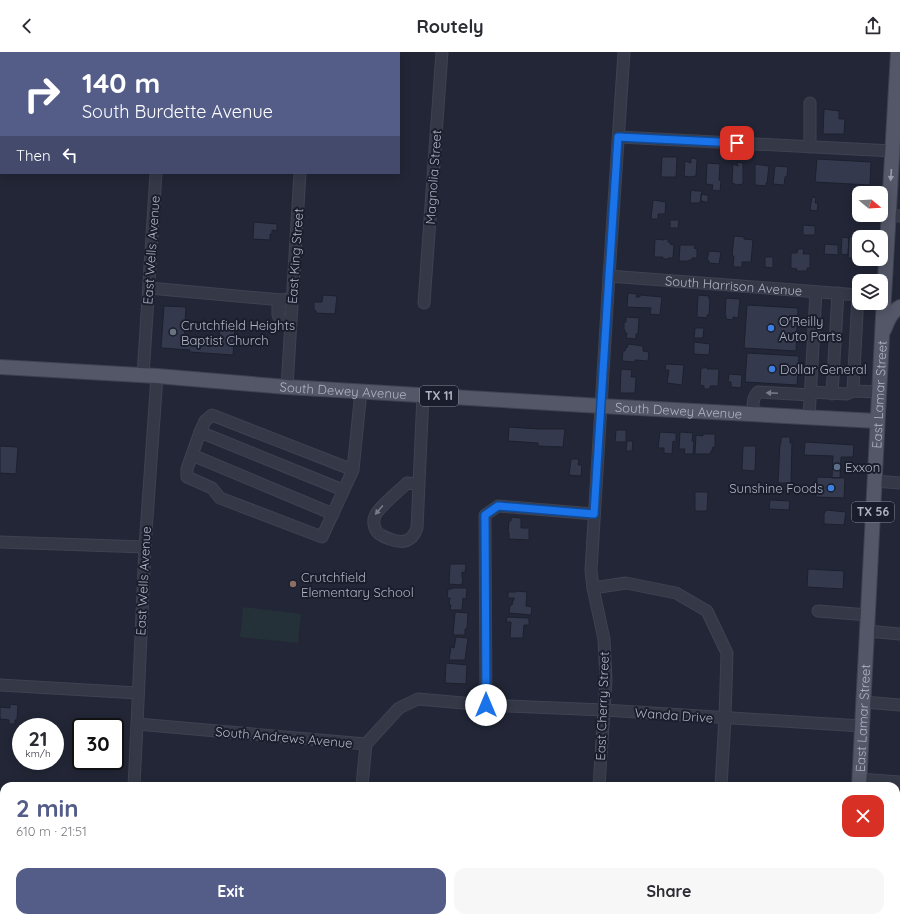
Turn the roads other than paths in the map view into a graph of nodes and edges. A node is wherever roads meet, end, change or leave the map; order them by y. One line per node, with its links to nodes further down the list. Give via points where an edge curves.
1 (442, 52): 21 (street, Magnolia Street)
2 (624, 52): 6 (street, East Cherry Street)
3 (898, 52): 5 (main road, East Lamar Street / TX 56)
4 (810, 103): 7 (street)
5 (897, 133): 8 (main road, East Lamar Street / TX 56)
6 (618, 137): 7 (street); 13 (street, East Cherry Street)
7 (810, 147): 8 (street)
8 (893, 151): 11 (main road, East Lamar Street / TX 56, one-way to 11)
9 (156, 174): 14 (street, East Wells Avenue)
10 (300, 174): 20 (street, East King Street)
11 (894, 215): 12 (main road, East Lamar Street / TX 56)
12 (885, 274)
13 (609, 276): 15 (street, South Harrison Avenue); 35 (street, East Cherry Street)
14 (149, 288): 20 (street); 27 (street, East Wells Avenue)
15 (816, 292): 16 (street, South Harrison Avenue); 32 (street)
16 (838, 294): 17 (street, South Harrison Avenue); 33 (street)
17 (852, 295)
18 (888, 297): 19 (main road)
19 (900, 298)
20 (287, 299): 28 (street, East King Street, via 291,324)
21 (424, 303)
22 (900, 307): 25 (main road, via 888,318)
23 (857, 310): 30 (street)
24 (882, 310): 25 (main road, East Lamar Street / TX 56)
25 (882, 338): 31 (main road, East Lamar Street / TX 56)
26 (0, 367): 27 (main road, South Dewey Avenue / TX 11)
27 (150, 376): 28 (main road, South Dewey Avenue / TX 11); 49 (street, East Wells Avenue)
28 (287, 387): 29 (main road, South Dewey Avenue / TX 11)
29 (361, 391): 34 (main road, South Dewey Avenue / TX 11); 41 (street)
30 (853, 391): 31 (street); 33 (street, via 847,394)
31 (879, 392): 38 (main road, East Lamar Street / TX 56)
32 (811, 394): 33 (street); 36 (street, one-way to 36, via 758,392 753,400); 37 (street)
33 (832, 394)
34 (423, 395): 35 (main road, South Dewey Avenue / TX 11); 43 (street)
35 (601, 406): 36 (main road, South Dewey Avenue / TX 11); 47 (street, East Cherry Street)
36 (753, 414): 37 (main road, South Dewey Avenue / TX 11)
37 (809, 418): 38 (main road, South Dewey Avenue / TX 11)
38 (877, 421): 42 (main road, East Lamar Street / TX 56)
39 (200, 432): 40 (street); 41 (street, via 205,421 212,415); 45 (street)
40 (192, 455): 46 (street); 46 (street, via 187,477 212,488 220,498 322,537)
41 (353, 470): 45 (street)
42 (875, 481): 44 (street); 52 (main road, East Lamar Street / TX 56)
43 (413, 483): 43 (street, one-way to 43, via 374,516 374,525 381,536 404,542 415,534 417,528)
44 (900, 483)
45 (343, 490): 46 (street)
46 (333, 514)
47 (594, 514): 50 (street, East Cherry Street, via 591,570); 58 (street, via 498,506 485,515)
48 (0, 542): 49 (street)
49 (145, 547): 56 (street, East Wells Avenue)
50 (593, 588): 60 (street, East Cherry Street, via 604,639); 61 (street, via 626,583 676,593 707,611 728,653)
51 (818, 611): 52 (street)
52 (868, 615): 53 (main road, East Lamar Street / TX 56)
53 (867, 631): 54 (street); 57 (main road, East Lamar Street / TX 56)
54 (900, 634)
55 (0, 685): 56 (street)
56 (138, 693): 62 (street, East Wells Avenue)
57 (864, 702): 59 (street); 63 (main road, East Lamar Street / TX 56)
58 (486, 705): 60 (street, Wanda Drive); 64 (street, South Andrews Avenue, via 418,699 399,708)
59 (900, 705)
60 (604, 710): 61 (street, Wanda Drive); 67 (street, East Cherry Street)
61 (725, 718): 63 (street, Wanda Drive); 68 (street)
62 (137, 724): 64 (street, South Andrews Avenue); 65 (street, East Wells Avenue)
63 (862, 726): 69 (main road, East Lamar Street / TX 56)
64 (366, 744): 66 (street)
65 (134, 782)
66 (362, 782)
67 (599, 782)
68 (721, 782)
69 (859, 782): 70 (street)
70 (900, 782)

